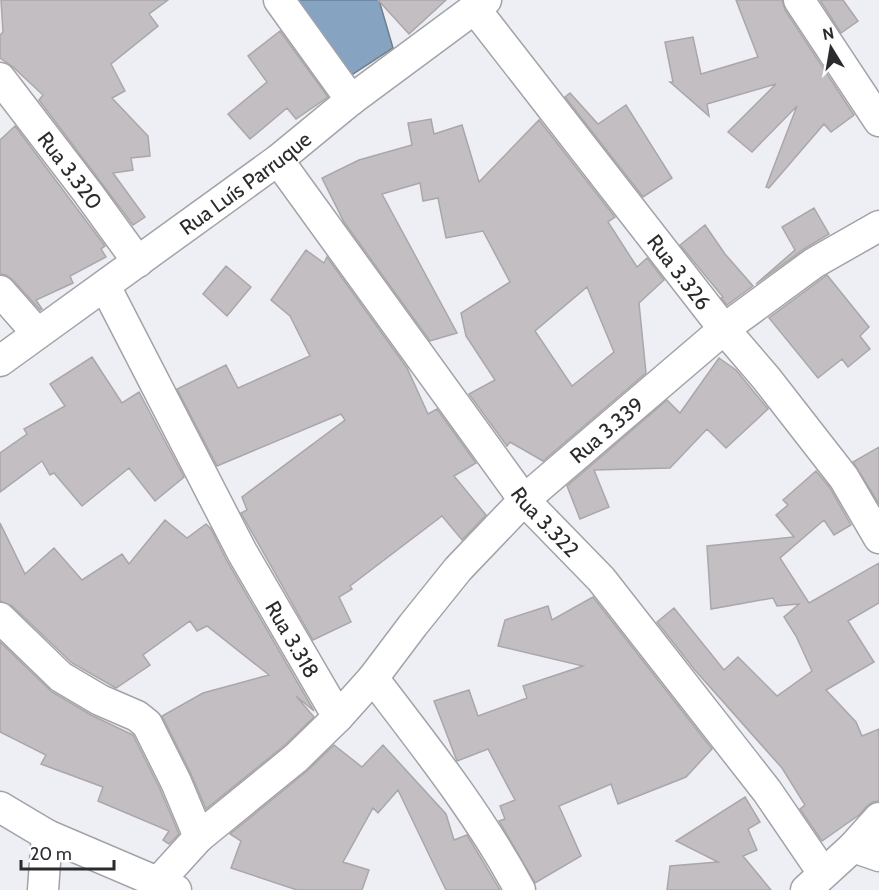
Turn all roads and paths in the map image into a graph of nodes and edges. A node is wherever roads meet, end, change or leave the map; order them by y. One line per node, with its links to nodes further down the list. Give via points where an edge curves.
1 (279, 0): 5 (street)
2 (799, 0): 6 (street)
3 (480, 4): 5 (street, Rua Luís Parruque); 12 (street, Rua 3.326)
4 (0, 78): 9 (street, Rua 3.320)
5 (351, 100): 7 (street, Rua Luís Parruque)
6 (879, 122)
7 (278, 160): 9 (street, Rua Luís Parruque); 15 (street, Rua 3.322)
8 (879, 226): 12 (street, Rua 3.339, via 814,263)
9 (138, 262): 10 (street, Rua Luís Parruque)
10 (105, 286): 13 (street, Rua Luís Parruque); 19 (street, Rua 3.318, via 242,552)
11 (0, 291): 13 (street)
12 (724, 329): 15 (street, Rua 3.339); 16 (street, Rua 3.326, via 844,478)
13 (37, 333): 14 (street, Rua Luís Parruque)
14 (0, 361)
15 (524, 501): 18 (street, Rua 3.339, via 458,569); 25 (street, Rua 3.322, via 608,588 767,791)
16 (879, 538)
17 (0, 618): 23 (street, via 61,677 147,724)
18 (373, 678): 19 (street); 28 (street, via 464,798)
19 (338, 717): 23 (street, via 296,758)
20 (0, 807): 22 (street)
21 (879, 818): 24 (street)
22 (47, 836): 26 (street); 27 (street)
23 (199, 837): 26 (street)
24 (866, 852): 25 (street)
25 (814, 881)
26 (167, 886)
27 (43, 890)
28 (520, 890)

